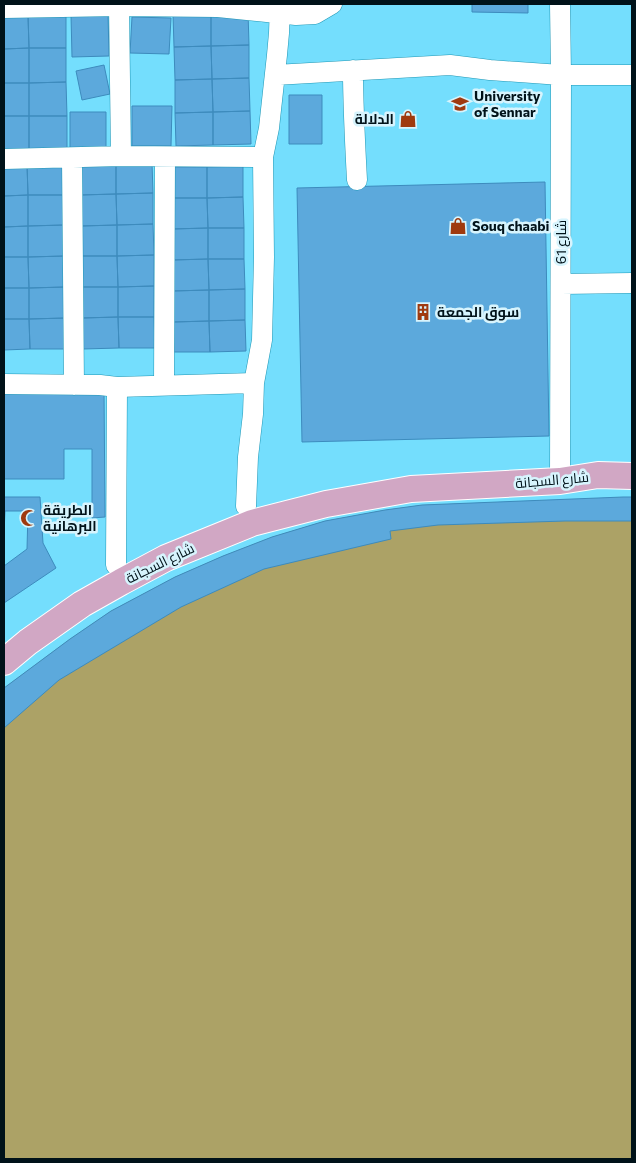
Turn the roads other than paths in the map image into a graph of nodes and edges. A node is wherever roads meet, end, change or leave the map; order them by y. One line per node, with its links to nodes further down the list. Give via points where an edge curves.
1 (332, 4): 7 (street, via 315,14 296,15)
2 (560, 4): 10 (street, شارع 61)
3 (74, 5): 5 (street); 6 (street)
4 (164, 5): 5 (street); 7 (street)
5 (119, 6): 12 (street)
6 (4, 8)
7 (280, 9): 9 (street)
8 (353, 70): 9 (street); 10 (street, via 450,65); 17 (street)
9 (275, 75): 14 (street)
10 (562, 75): 11 (street); 19 (street, شارع 61)
11 (632, 76)
12 (121, 156): 13 (street); 15 (street)
13 (165, 157): 14 (street); 23 (street)
14 (263, 157): 20 (street, via 262,340)
15 (72, 158): 16 (street); 22 (street)
16 (4, 160)
17 (357, 180)
18 (632, 283): 19 (street)
19 (561, 284): 25 (street, شارع 61)
20 (254, 383): 23 (street); 27 (street)
21 (4, 384): 22 (street)
22 (74, 385): 24 (street)
23 (164, 385): 24 (street)
24 (118, 387): 28 (street)
25 (560, 473): 26 (main road, شارع السجانة); 27 (main road, شارع السجانة, via 464,468 408,472 322,486); 30 (main road, شارع السجانة, via 411,489 326,504 252,523 166,558 120,582 82,604)
26 (632, 476)
27 (246, 506): 28 (main road, شارع السجانة, via 159,542)
28 (116, 565): 29 (main road, شارع السجانة)
29 (4, 639)
30 (4, 662)

